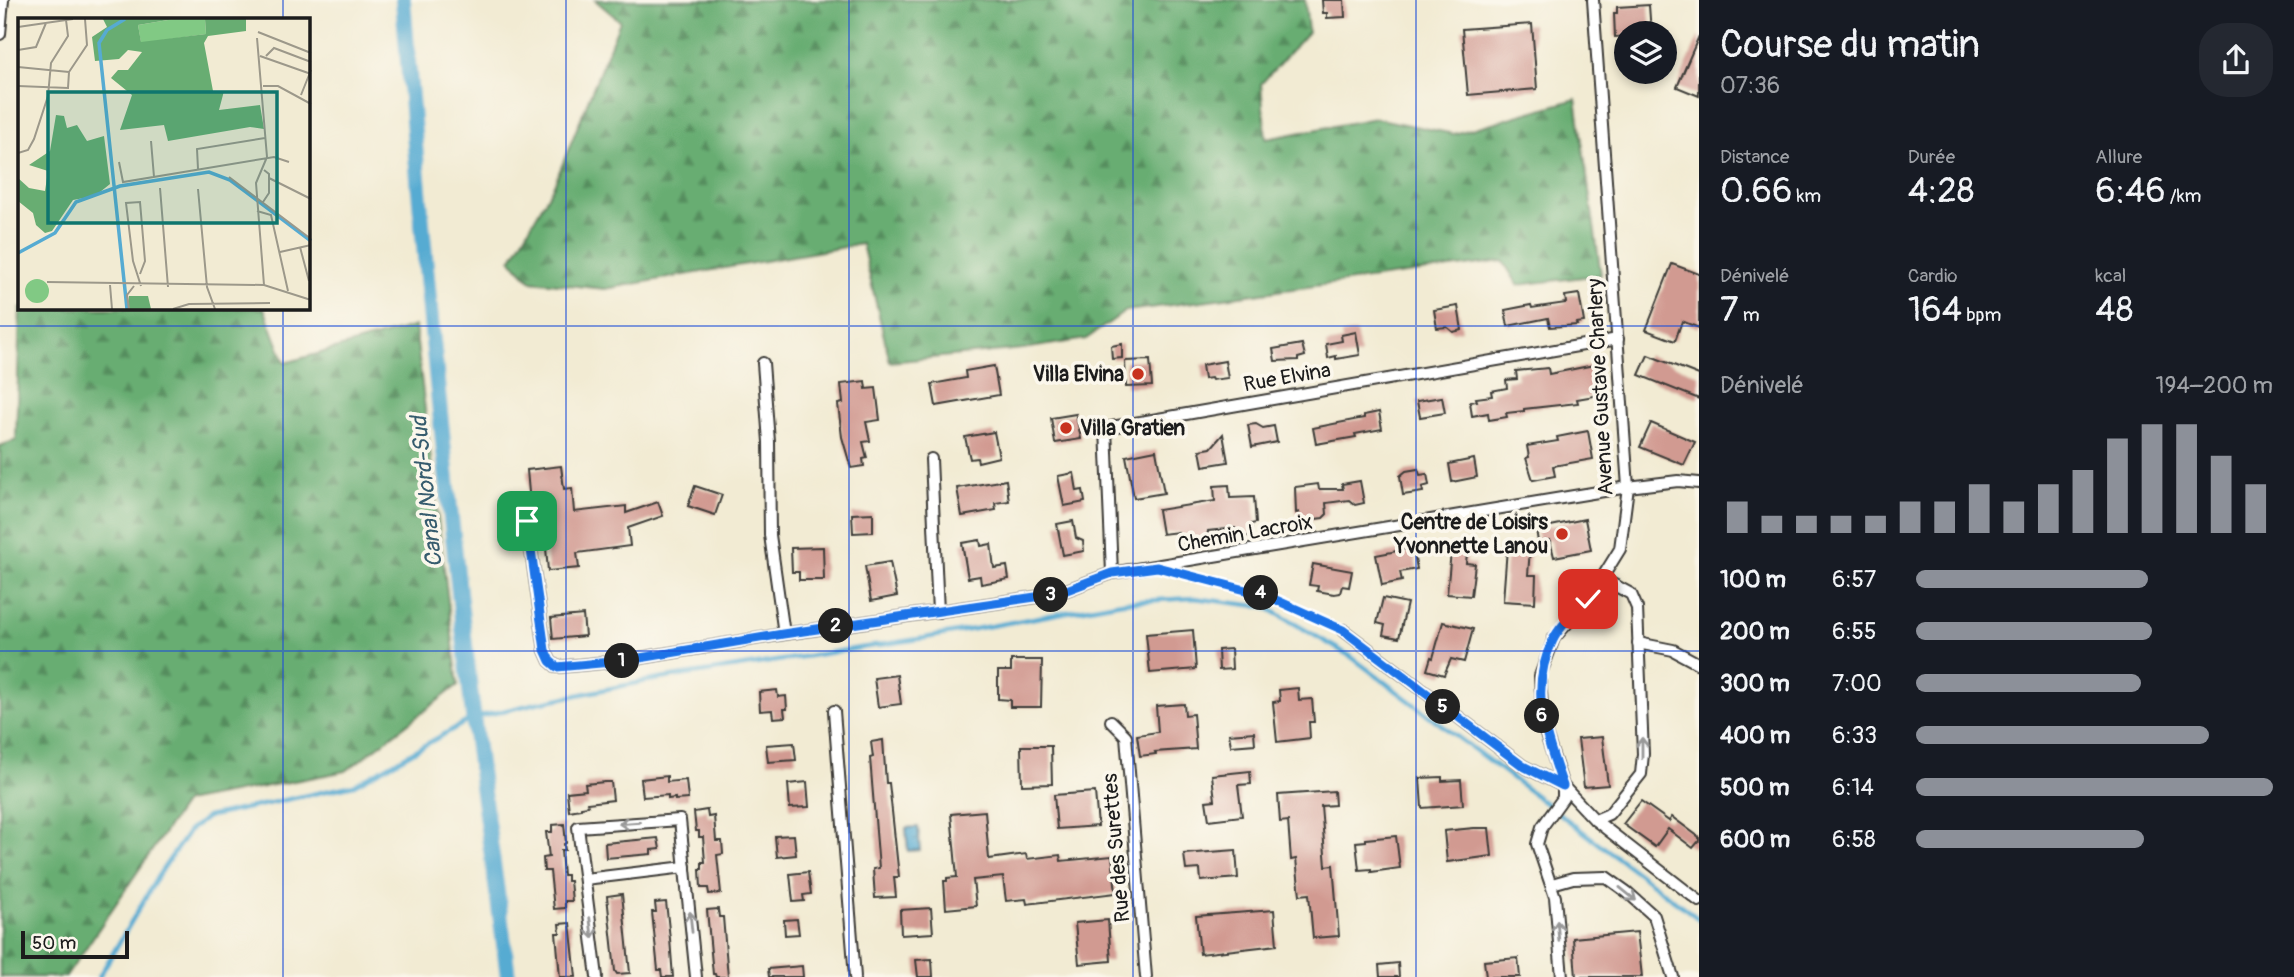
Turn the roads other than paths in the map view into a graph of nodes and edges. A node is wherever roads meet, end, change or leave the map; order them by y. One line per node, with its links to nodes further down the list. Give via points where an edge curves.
1 (3, 0): 3 (street)
2 (1593, 0): 4 (street, Avenue Gustave Charlery)
3 (0, 34)
4 (1618, 339): 8 (street, Avenue Gustave Charlery); 11 (street, Rue Elvina, via 1106,428)
5 (763, 363): 15 (street, via 770,535)
6 (931, 459): 13 (street)
7 (1699, 483): 8 (street, Chemin Lacroix)
8 (1628, 487): 10 (street, Chemin Lacroix); 12 (street, Avenue Gustave Charlery, via 1620,549)
9 (527, 521): 15 (street, Chemin Lacroix, via 545,650 557,667)
10 (1157, 567): 11 (street, Chemin Lacroix); 14 (lane, via 1265,595)
11 (1112, 573): 13 (street, Chemin Lacroix, via 1056,594)
12 (1602, 579): 16 (street, via 1631,594 1637,608); 20 (street, Avenue Gustave Charlery, via 1554,638 1540,676 1543,725)
13 (938, 612): 15 (street, Chemin Lacroix)
14 (1343, 630): 20 (street)
15 (783, 634)
16 (1638, 643): 17 (street, via 1673,650); 21 (street, one-way to 16, via 1609,814 1641,774)
17 (1699, 664)
18 (834, 711): 28 (street)
19 (1111, 721): 29 (street, Rue des Surettes, via 1126,736)
20 (1563, 792): 21 (street); 24 (street, via 1537,844)
21 (1595, 820): 25 (street)
22 (685, 867): 23 (street); 23 (street, one-way to 23, via 680,820 579,827); 27 (street, one-way to 22)
23 (585, 879): 26 (street, one-way to 26)
24 (1552, 884): 30 (street, one-way to 24); 31 (street, one-way to 31, via 1606,877 1627,892 1654,916)
25 (1699, 901)
26 (597, 977)
27 (696, 977)
28 (855, 977)
29 (1146, 977)
30 (1562, 977)
31 (1673, 977)

